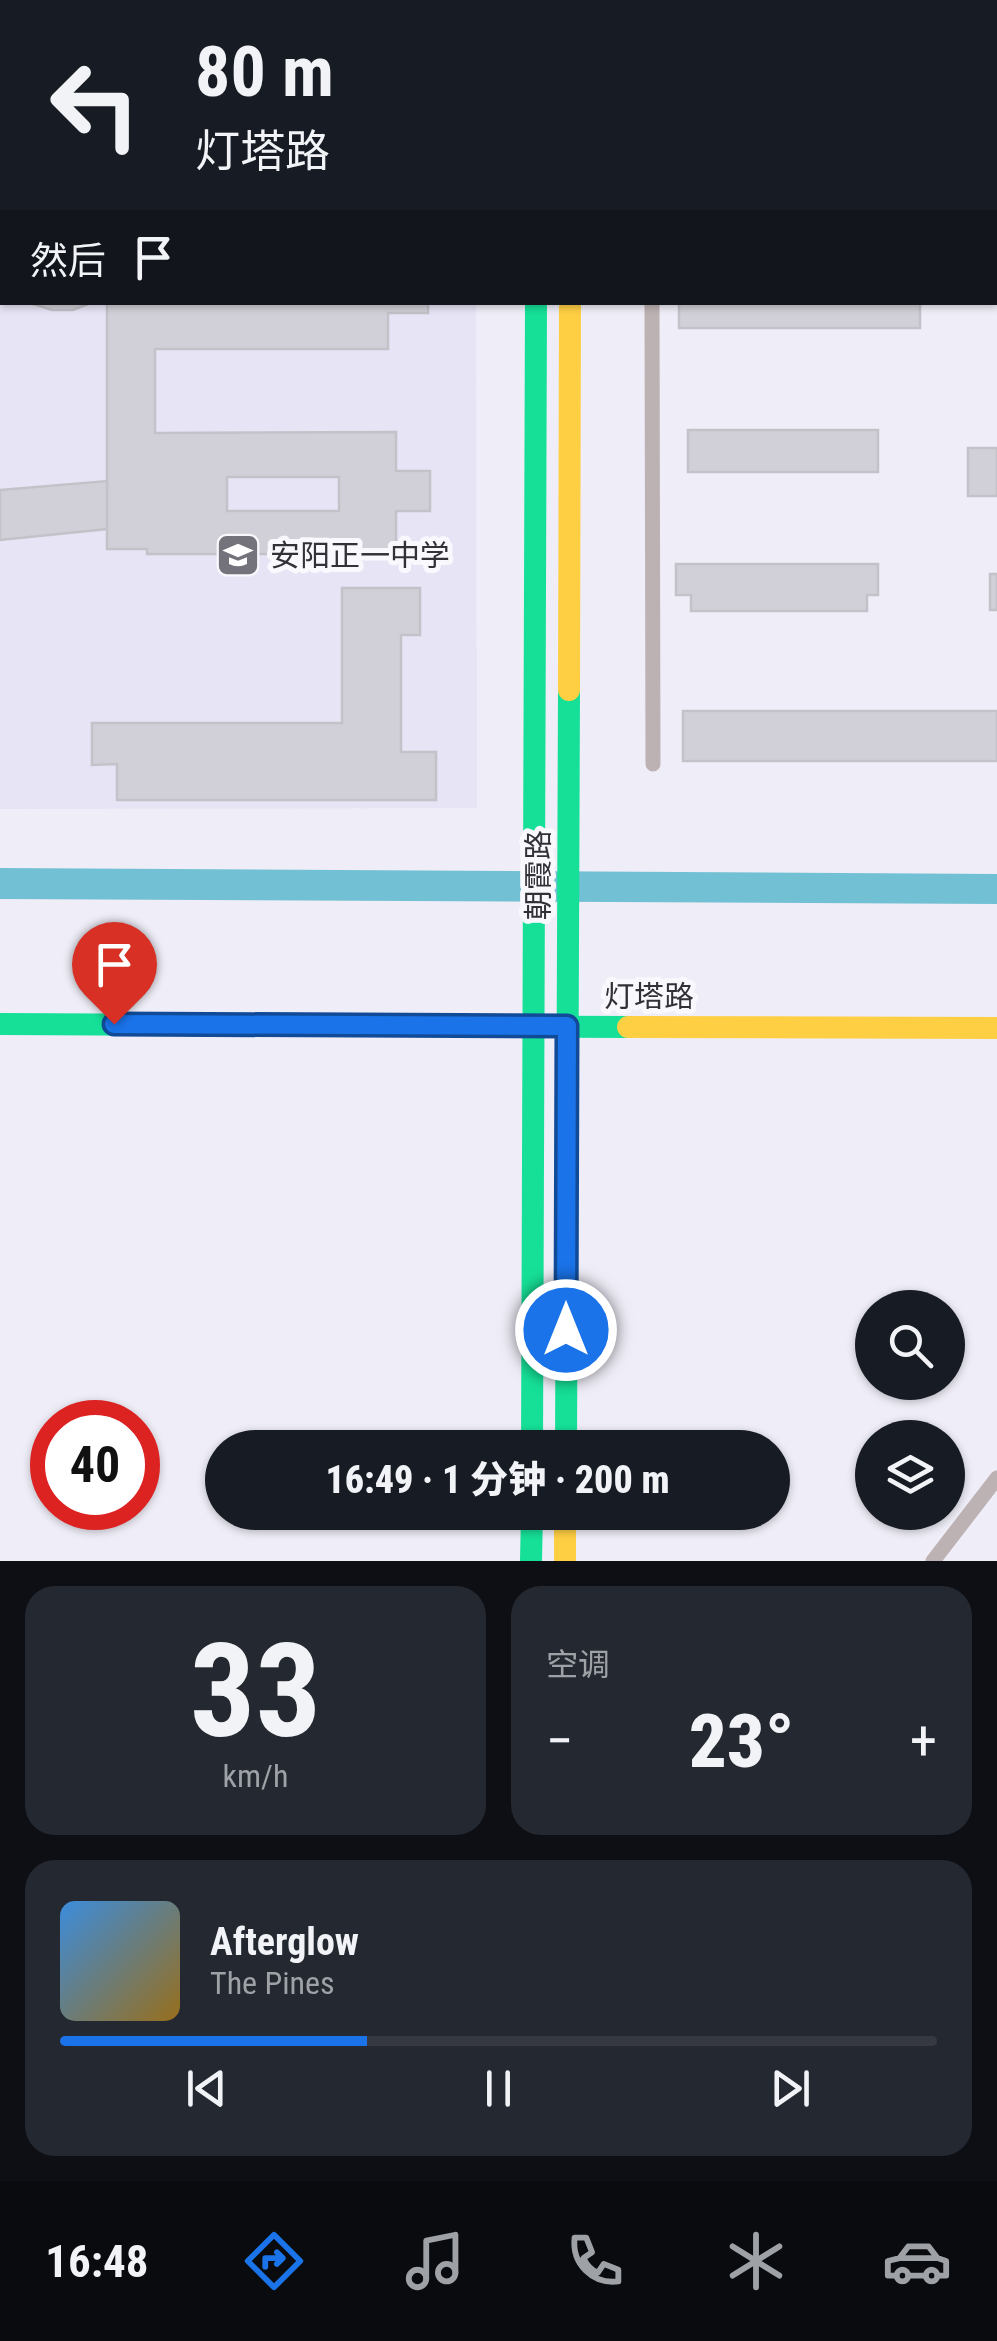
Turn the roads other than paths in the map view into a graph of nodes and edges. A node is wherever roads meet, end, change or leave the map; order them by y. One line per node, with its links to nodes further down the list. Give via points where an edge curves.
1 (536, 305): 6 (street, 朝霞路)
2 (570, 305): 7 (street, 朝霞路)
3 (652, 305): 4 (lane)
4 (653, 764)
5 (0, 1024): 6 (street, 灯塔路)
6 (534, 1026): 7 (street, 灯塔路); 9 (street, 朝霞路)
7 (567, 1026): 8 (street, 灯塔路); 10 (street, 朝霞路)
8 (997, 1028)
9 (524, 1054): 10 (street); 11 (street, 朝霞路)
10 (577, 1055): 12 (street, 朝霞路)
11 (532, 1430)
12 (567, 1430)
13 (997, 1478): 18 (lane)
14 (532, 1530): 16 (street)
15 (565, 1530): 17 (street)
16 (532, 1561)
17 (565, 1561)
18 (932, 1561)

